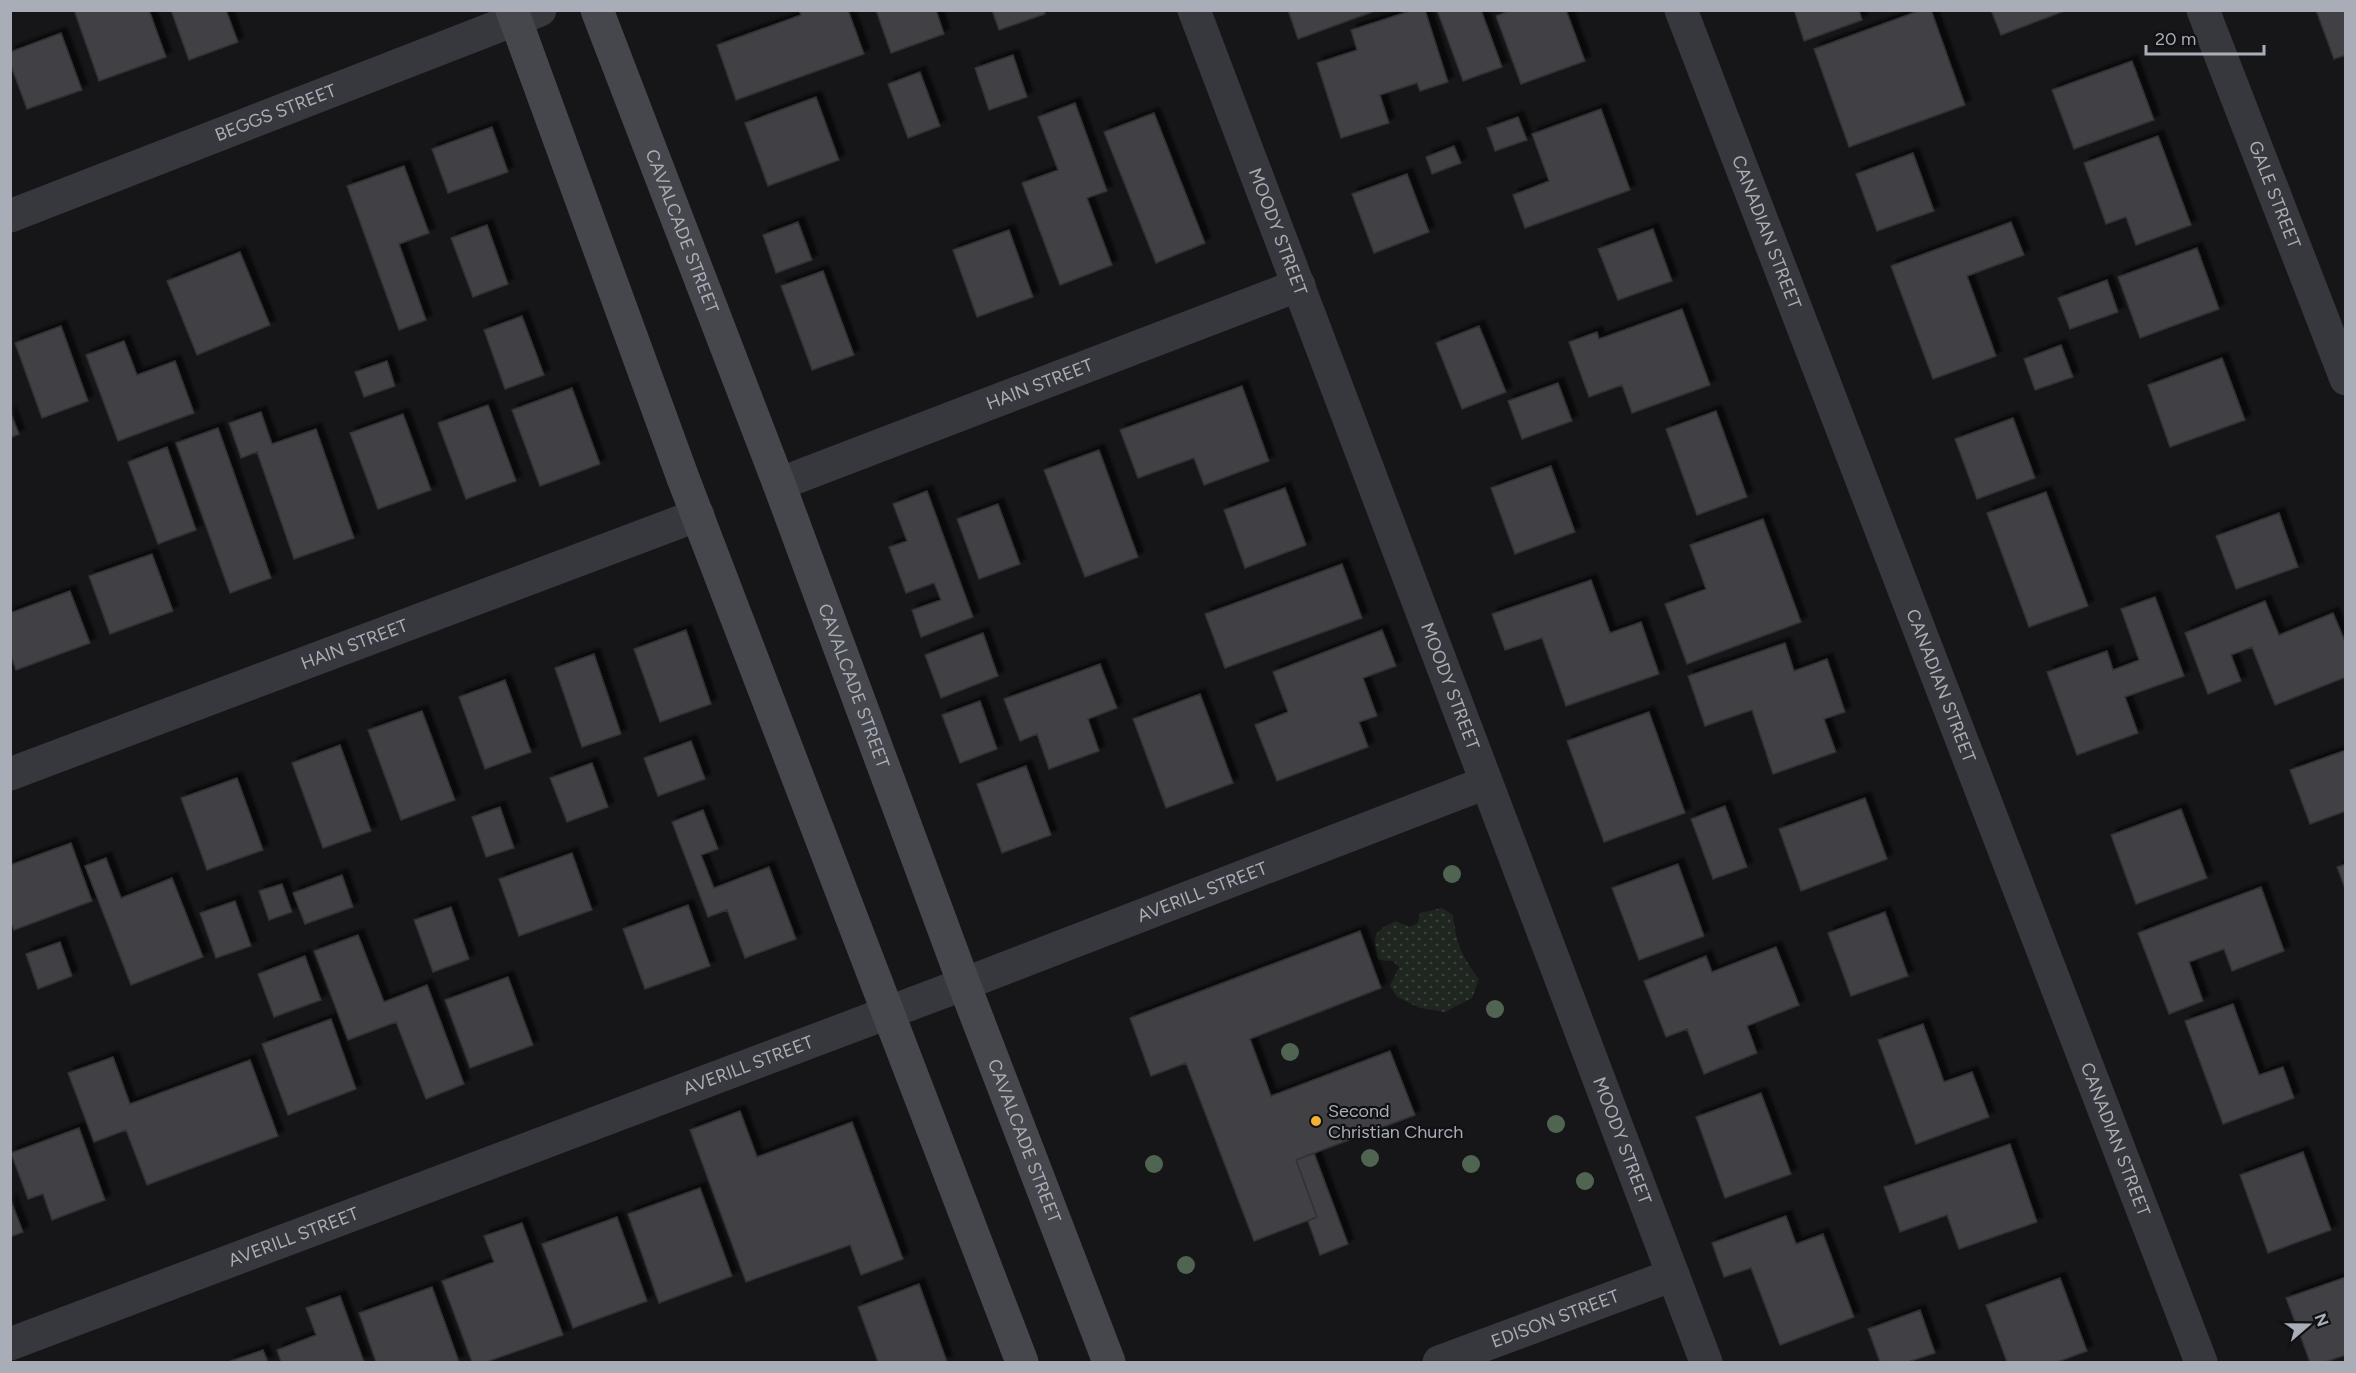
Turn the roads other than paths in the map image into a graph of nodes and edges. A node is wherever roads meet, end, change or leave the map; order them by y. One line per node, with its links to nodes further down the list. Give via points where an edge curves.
1 (597, 10): 9 (main road, CAVALCADE STREET)
2 (1194, 10): 7 (street, MOODY STREET)
3 (1681, 10): 21 (street, CANADIAN STREET)
4 (2203, 10): 8 (street, GALE STREET)
5 (523, 14): 6 (street, BEGGS STREET); 10 (main road)
6 (10, 216)
7 (1299, 285): 9 (street, HAIN STREET); 12 (street, MOODY STREET)
8 (2346, 379)
9 (779, 484): 13 (main road, CAVALCADE STREET)
10 (698, 515): 11 (street, HAIN STREET); 14 (main road)
11 (10, 774)
12 (1485, 783): 13 (street, AVERILL STREET); 15 (street, MOODY STREET)
13 (964, 984): 14 (street, AVERILL STREET); 18 (main road, CAVALCADE STREET)
14 (888, 1012): 16 (street, AVERILL STREET); 17 (main road)
15 (1672, 1275): 19 (street, EDISON STREET); 20 (street, MOODY STREET)
16 (10, 1344)
17 (1023, 1362)
18 (1109, 1362)
19 (1439, 1362)
20 (1706, 1362)
21 (2201, 1362)

